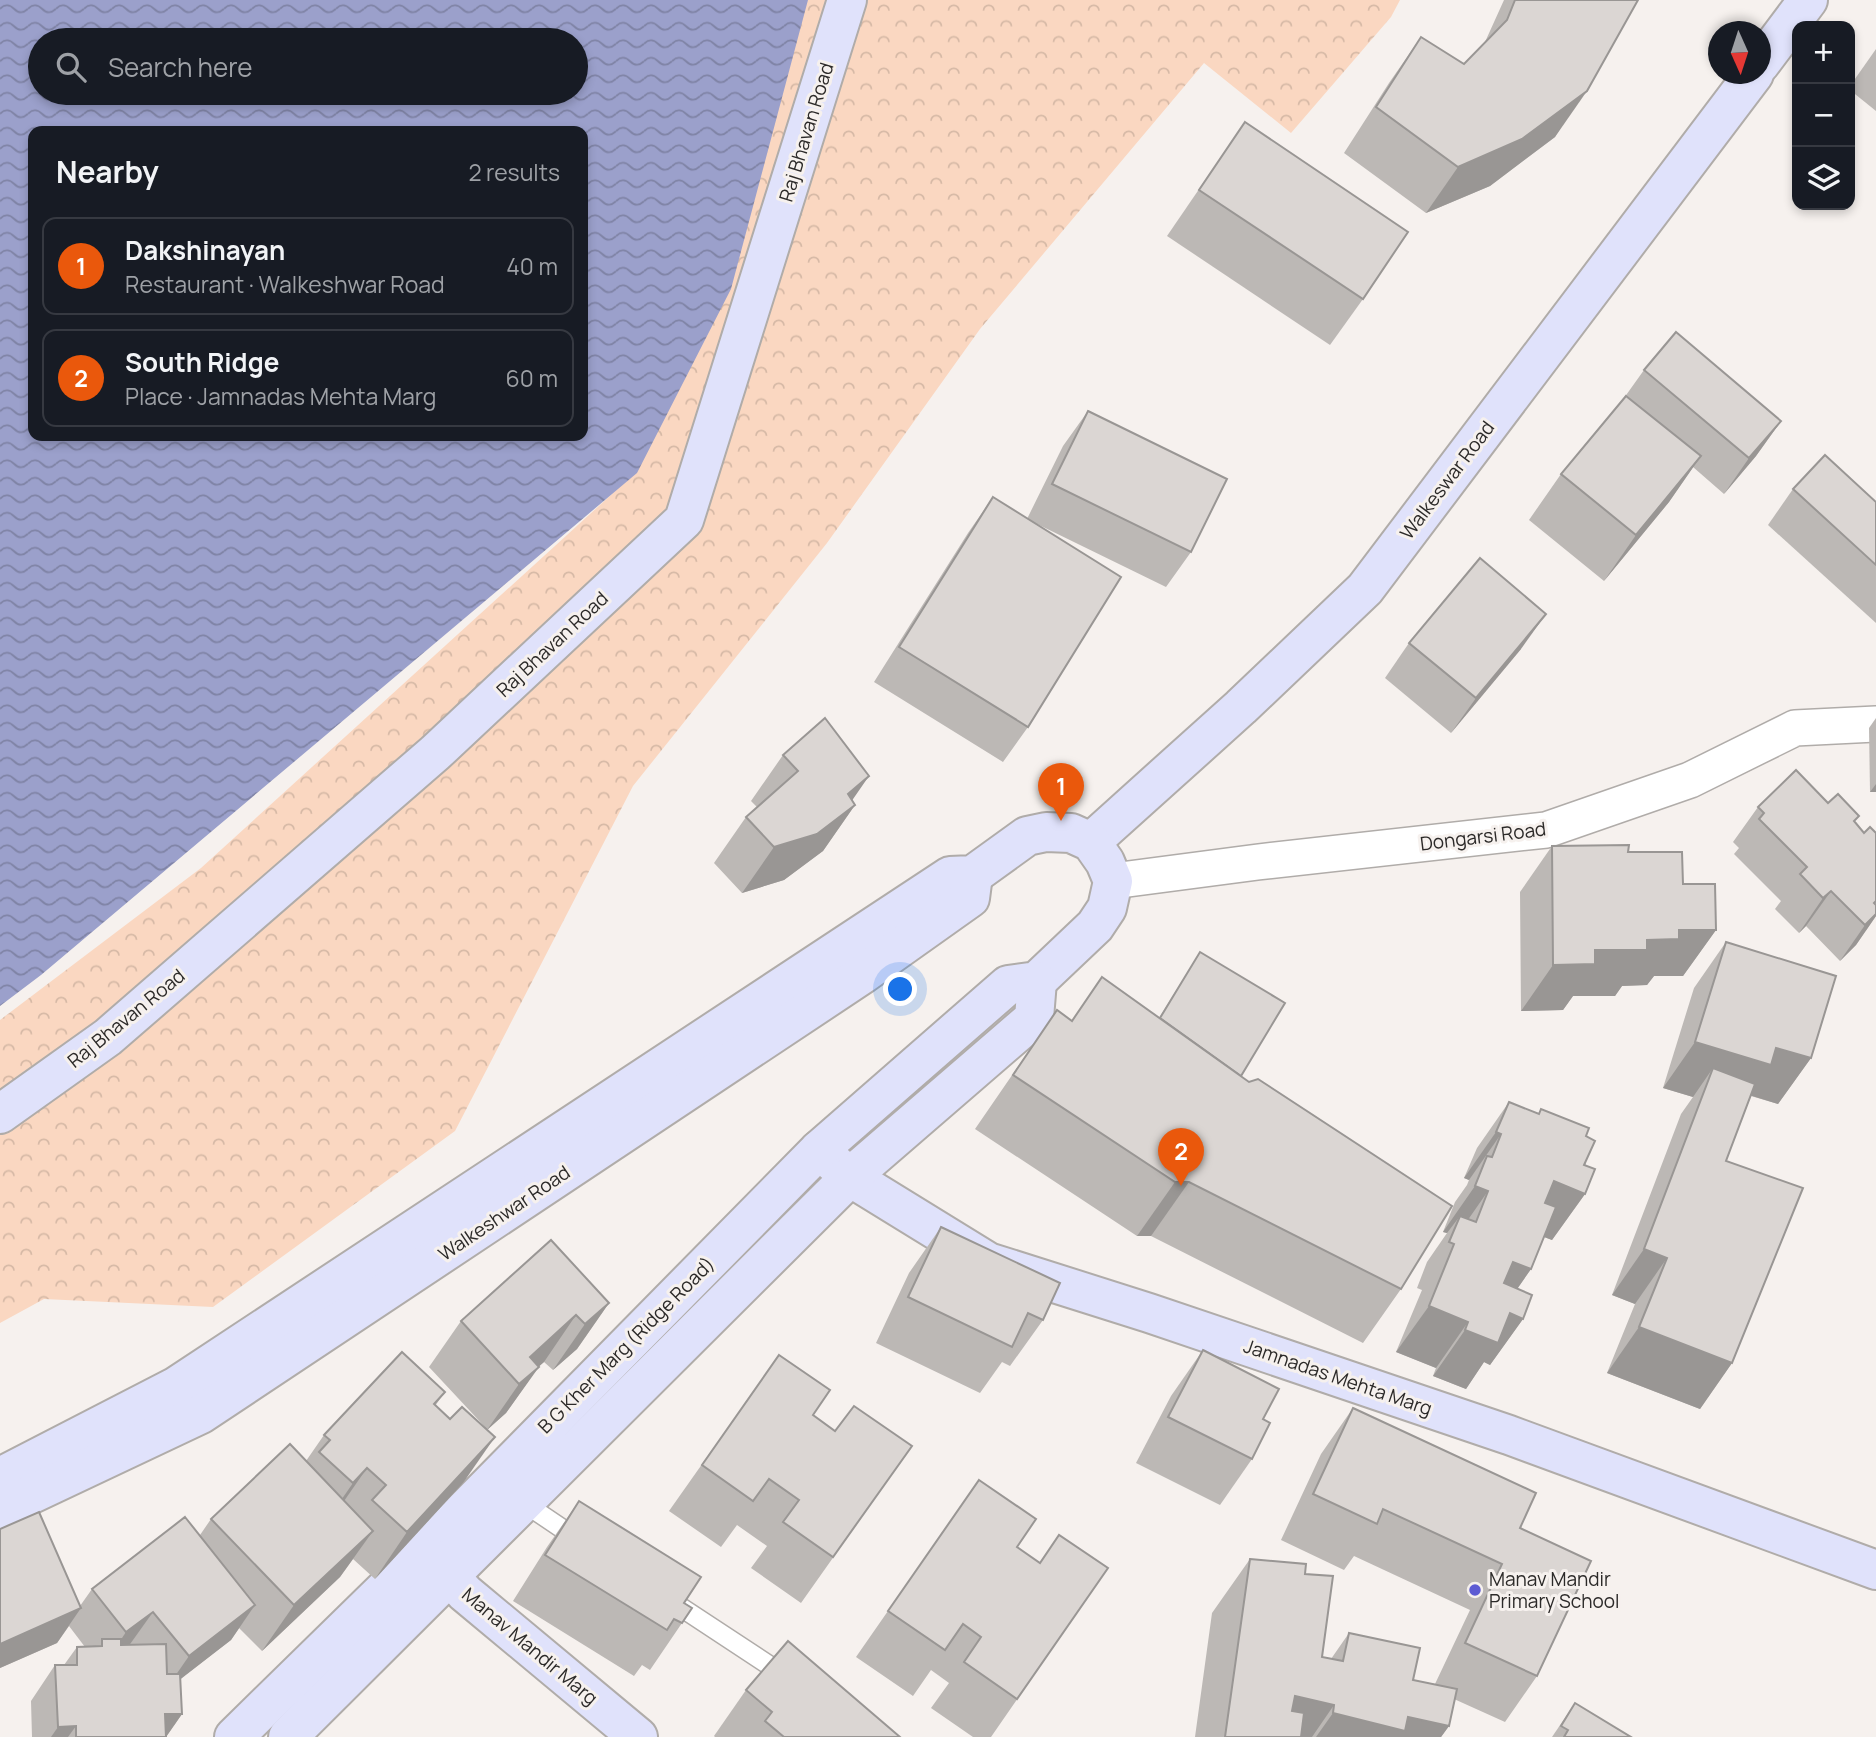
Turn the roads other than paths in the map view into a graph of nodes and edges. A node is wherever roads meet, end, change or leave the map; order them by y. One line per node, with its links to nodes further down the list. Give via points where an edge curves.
1 (847, 0): 10 (main road, Raj Bhavan Road, via 684,520 435,753 140,1010)
2 (1808, 0): 3 (main road)
3 (1771, 49)
4 (1746, 84): 6 (main road, Walkeswar Road, via 1365,589)
5 (1876, 724): 8 (street, Dongarsi Road, via 1796,728 1690,780 1546,830)
6 (1091, 842): 7 (main road, Walkeshwar Road, via 1071,833 1027,836); 8 (main road)
7 (973, 875): 13 (main road, Walkeshwar Road, via 950,876 175,1388); 15 (main road, Walkeshwar Road, via 970,898 863,974 201,1414)
8 (1113, 881): 9 (main road, via 1107,908 1095,926)
9 (1037, 981): 11 (main road, B G Kher Marg (Ridge Road), via 1008,985); 12 (main road, B G Kher Marg (Ridge Road), via 1034,1017)
10 (0, 1114)
11 (819, 1150): 12 (main road, Jamnadas Mehta Marg); 17 (main road, B G Kher Marg (Ridge Road))
12 (850, 1177): 14 (main road, B G Kher Marg (Ridge Road)); 18 (main road, Jamnadas Mehta Marg, via 988,1262 1509,1435)
13 (0, 1477)
14 (524, 1503): 16 (lane); 17 (main road, B G Kher Marg (Ridge Road))
15 (0, 1509)
16 (594, 1550)
17 (438, 1563): 21 (main road, B G Kher Marg (Ridge Road)); 22 (main road, B G Kher Marg (Ridge Road)); 23 (main road, Manav Mandir Marg, via 465,1592)
18 (1876, 1570)
19 (651, 1587): 20 (lane)
20 (799, 1685)
21 (234, 1737)
22 (288, 1737)
23 (638, 1737)

